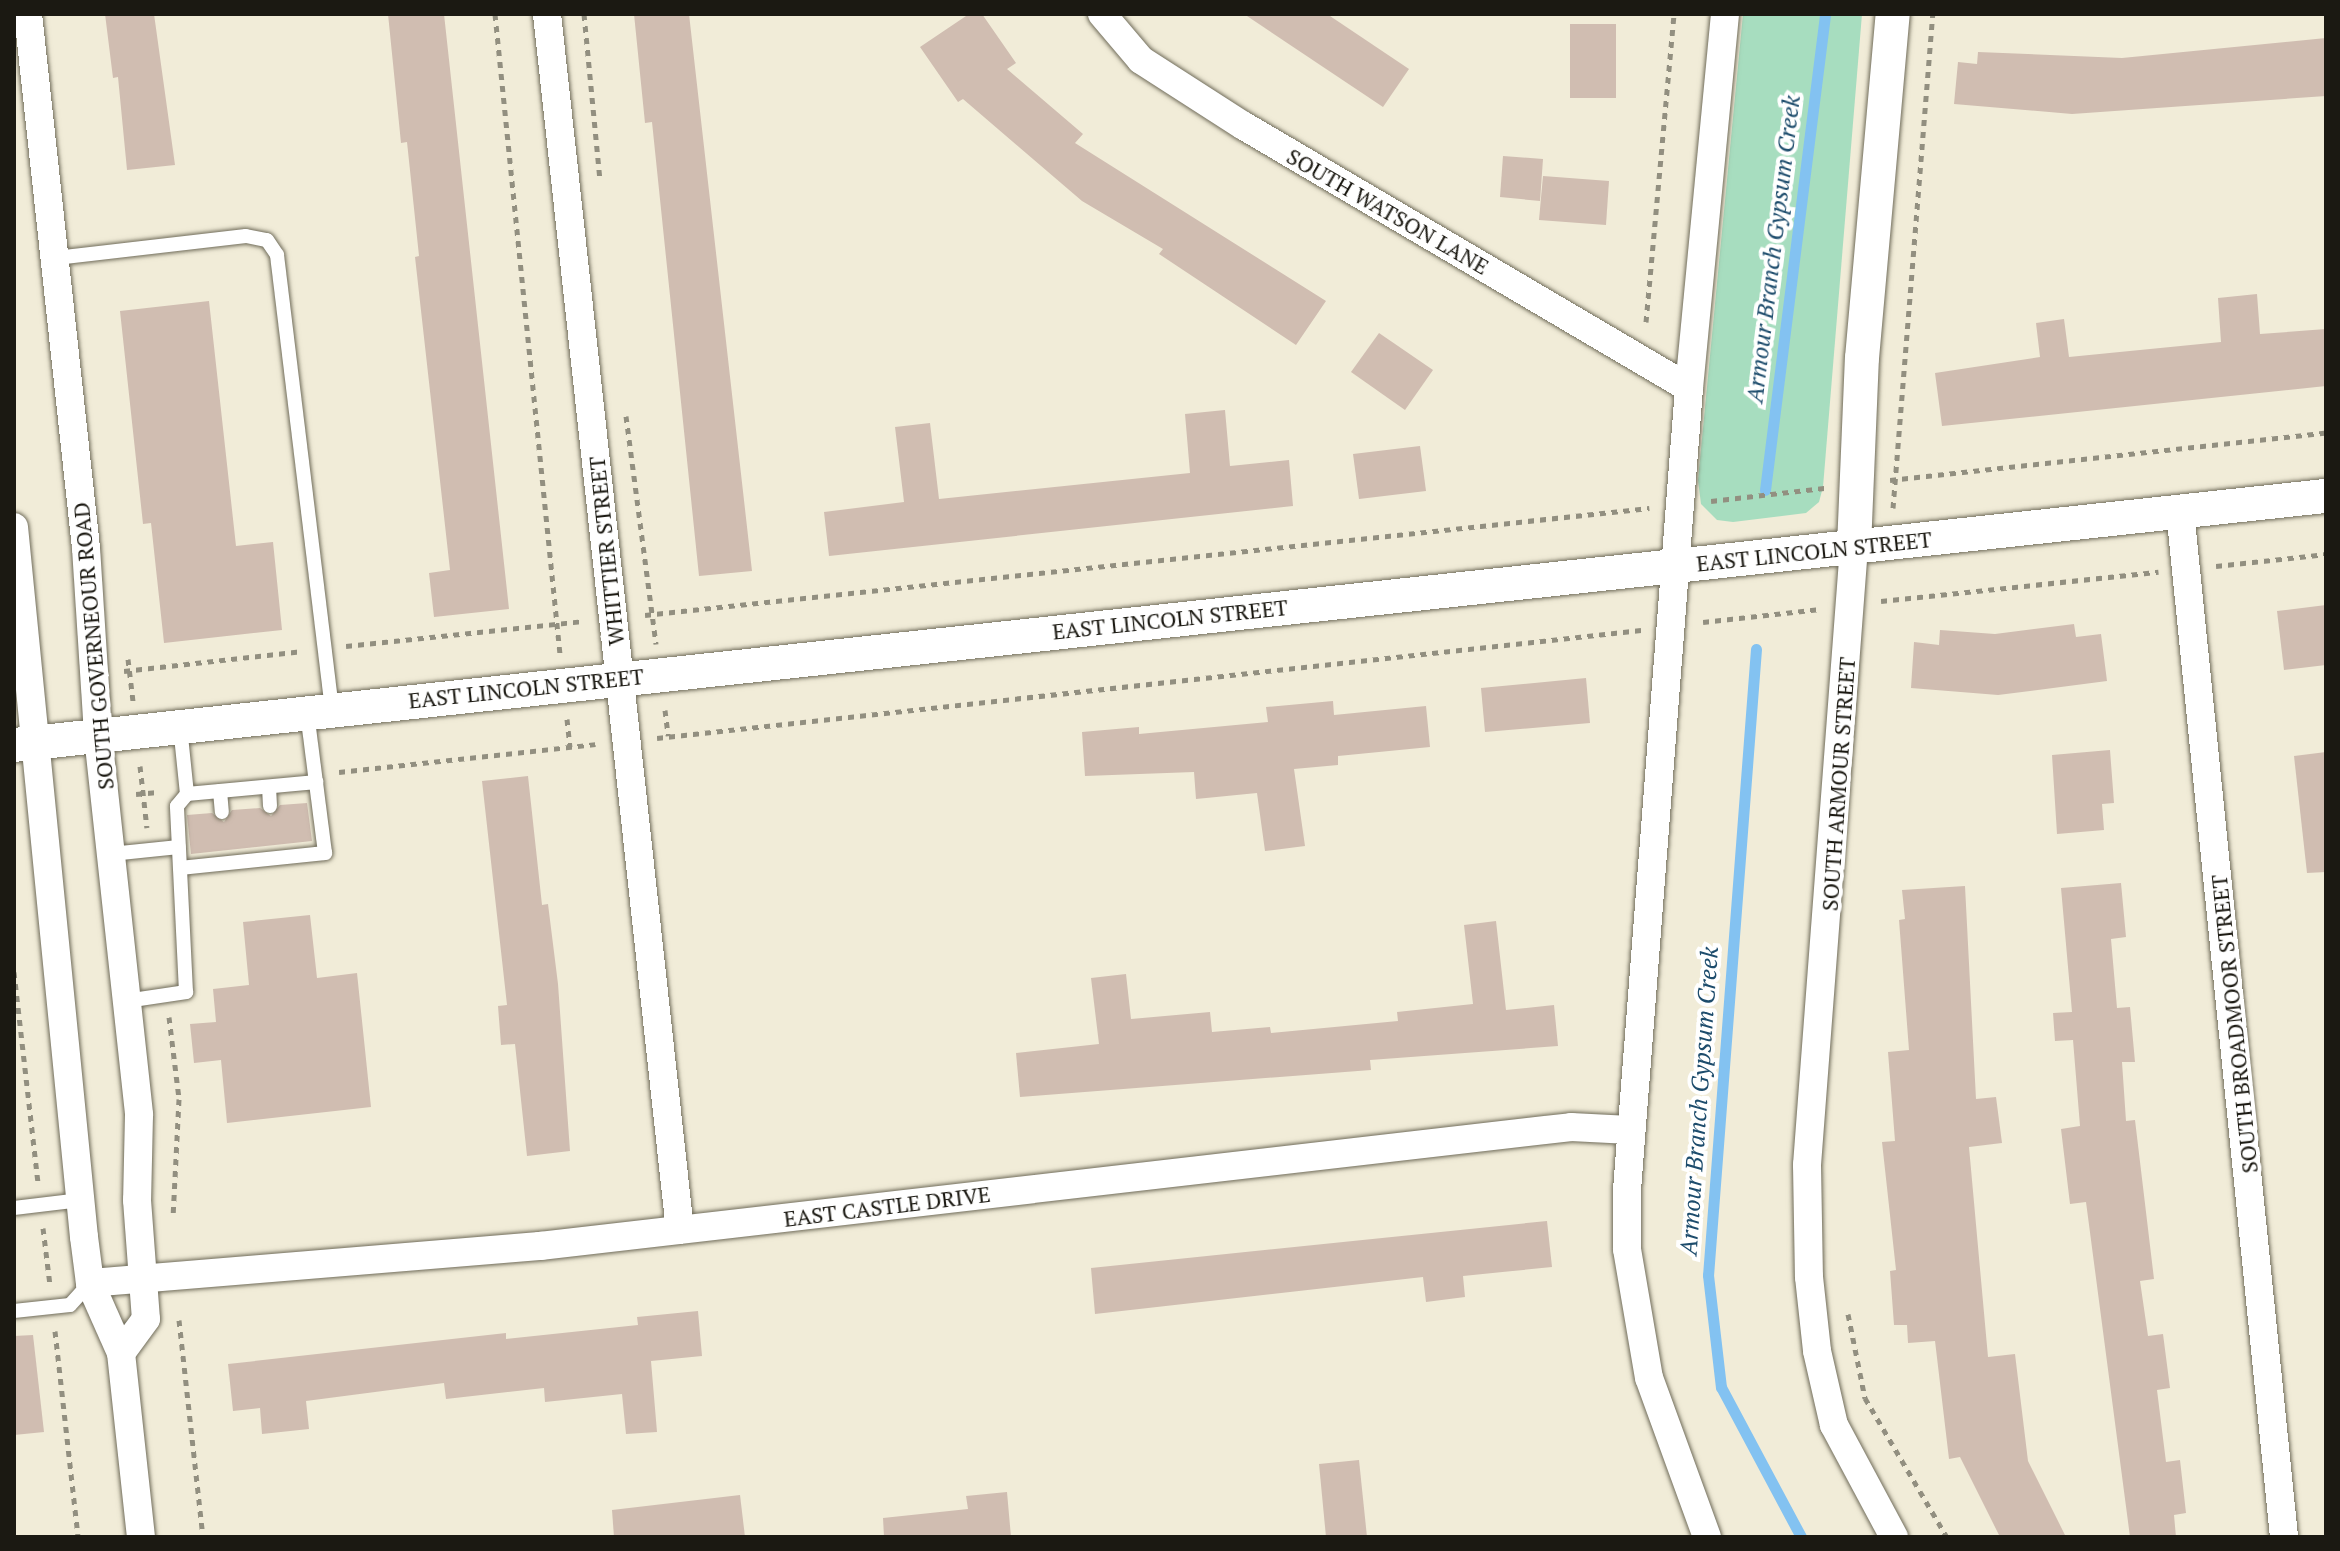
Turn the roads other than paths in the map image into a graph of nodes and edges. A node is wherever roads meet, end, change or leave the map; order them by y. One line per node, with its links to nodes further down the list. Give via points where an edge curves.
1 (28, 14): 6 (street, SOUTH GOVERNEOUR ROAD)
2 (547, 14): 13 (street, WHITTIER STREET)
3 (1102, 14): 7 (street, SOUTH WATSON LANE, via 1141,60 1244,126)
4 (1725, 14): 7 (street)
5 (1893, 14): 11 (street, SOUTH ARMOUR STREET, via 1862,358)
6 (56, 258): 14 (lane, via 246,236 267,240 277,255 325,648); 16 (street, SOUTH GOVERNEOUR ROAD)
7 (1689, 388): 12 (street)
8 (2326, 496): 9 (street, EAST LINCOLN STREET)
9 (2180, 511): 11 (street, EAST LINCOLN STREET); 39 (street, SOUTH BROADMOOR STREET)
10 (14, 527): 17 (street)
11 (1854, 547): 12 (street, EAST LINCOLN STREET); 38 (street, SOUTH ARMOUR STREET, via 1807,1165 1809,1277 1817,1351 1834,1425)
12 (1675, 566): 13 (street, EAST LINCOLN STREET); 28 (street)
13 (620, 678): 14 (street, EAST LINCOLN STREET); 31 (street, WHITTIER STREET)
14 (320, 711): 15 (street, EAST LINCOLN STREET); 18 (lane)
15 (180, 726): 16 (street, EAST LINCOLN STREET); 20 (lane)
16 (98, 736): 17 (street, EAST LINCOLN STREET); 25 (street, SOUTH GOVERNEOUR ROAD)
17 (26, 743): 29 (street)
18 (316, 778): 19 (lane); 26 (lane, via 325,853 227,856)
19 (269, 787): 21 (lane); 22 (lane)
20 (187, 791): 21 (lane); 24 (lane, via 177,806)
21 (220, 791): 23 (lane)
22 (270, 806)
23 (222, 812)
24 (179, 847): 25 (lane); 26 (lane)
25 (111, 854): 27 (street, SOUTH GOVERNEOUR ROAD)
26 (180, 868): 27 (lane, via 186,992)
27 (126, 1001): 32 (street, SOUTH GOVERNEOUR ROAD, via 139,1115)
28 (1630, 1130): 31 (street, EAST CASTLE DRIVE, via 1571,1127); 37 (street, via 1627,1249 1634,1310 1668,1441)
29 (81, 1200): 30 (lane); 33 (street)
30 (14, 1208)
31 (680, 1230): 32 (street, EAST CASTLE DRIVE)
32 (142, 1279): 33 (street, EAST CASTLE DRIVE); 35 (street, via 146,1319)
33 (90, 1283): 34 (lane, via 70,1305); 35 (street)
34 (14, 1311)
35 (121, 1353): 36 (street)
36 (141, 1537)
37 (1707, 1537)
38 (1894, 1537)
39 (2284, 1537)

